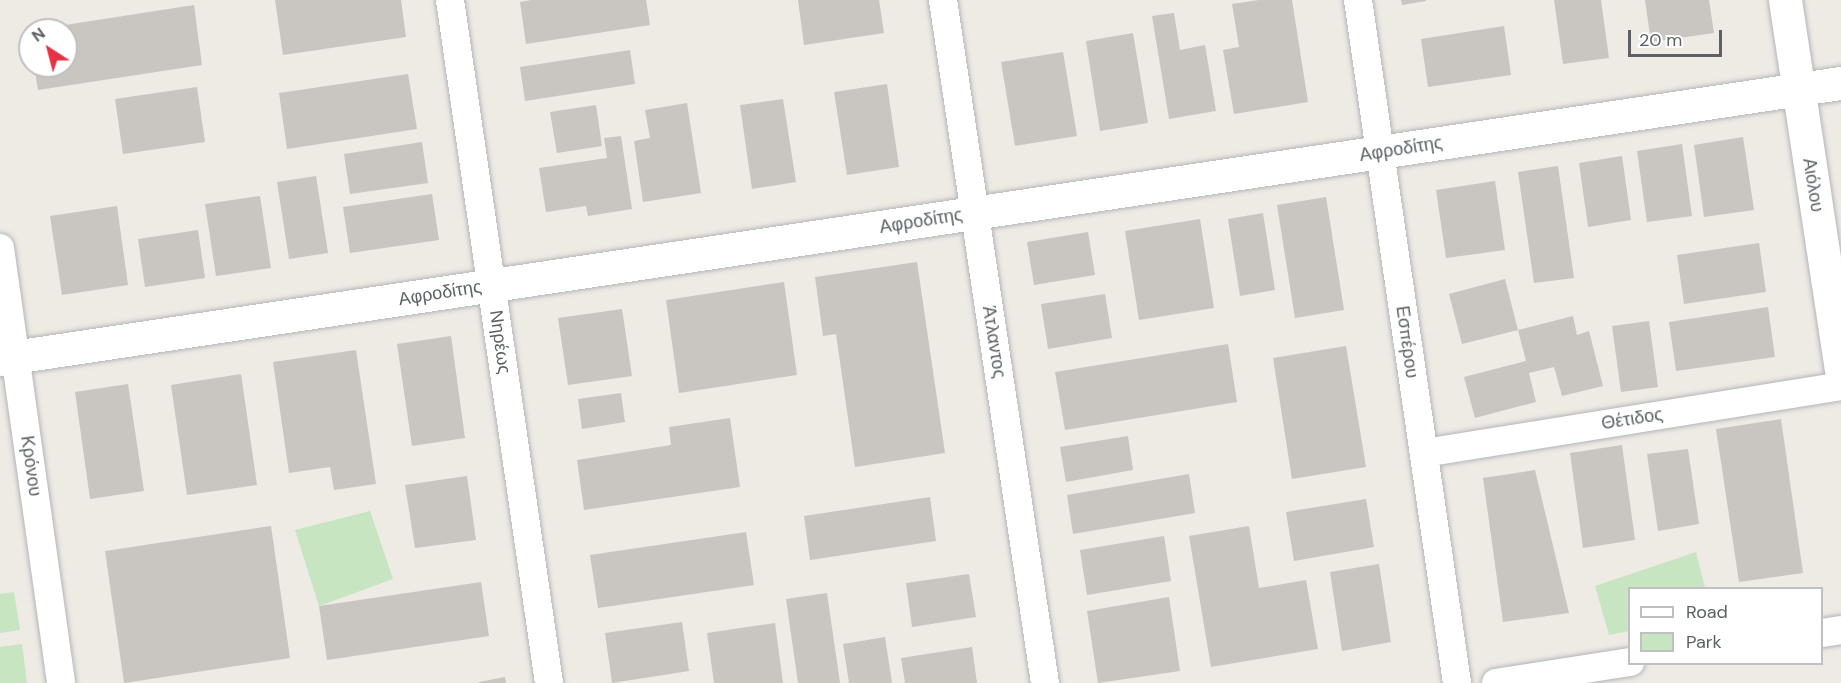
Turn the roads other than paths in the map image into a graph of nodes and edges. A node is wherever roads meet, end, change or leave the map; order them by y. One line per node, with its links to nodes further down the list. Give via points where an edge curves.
1 (450, 0): 10 (street, Νηρέως)
2 (943, 0): 8 (street, Άτλαντος)
3 (1358, 0): 7 (street, Εσπέρου)
4 (1785, 0): 6 (street, Αιόλου)
5 (1841, 83): 6 (street, Αφροδίτης)
6 (1799, 89): 7 (street, Αφροδίτης); 12 (street, Αιόλου)
7 (1380, 152): 8 (street, Αφροδίτης); 14 (street, Εσπέρου)
8 (975, 213): 10 (street, Αφροδίτης); 20 (street, Άτλαντος)
9 (0, 248): 11 (street, Κρόνου)
10 (492, 285): 11 (street, Αφροδίτης); 19 (street, Νηρέως)
11 (8, 358): 18 (street, Κρόνου)
12 (1841, 369)
13 (1841, 386): 14 (street, Θέτιδος)
14 (1424, 453): 21 (street, Εσπέρου)
15 (1841, 630): 16 (street)
16 (1823, 633)
17 (1628, 662): 22 (street)
18 (61, 683)
19 (549, 683)
20 (1045, 683)
21 (1457, 683)
22 (1496, 683)

